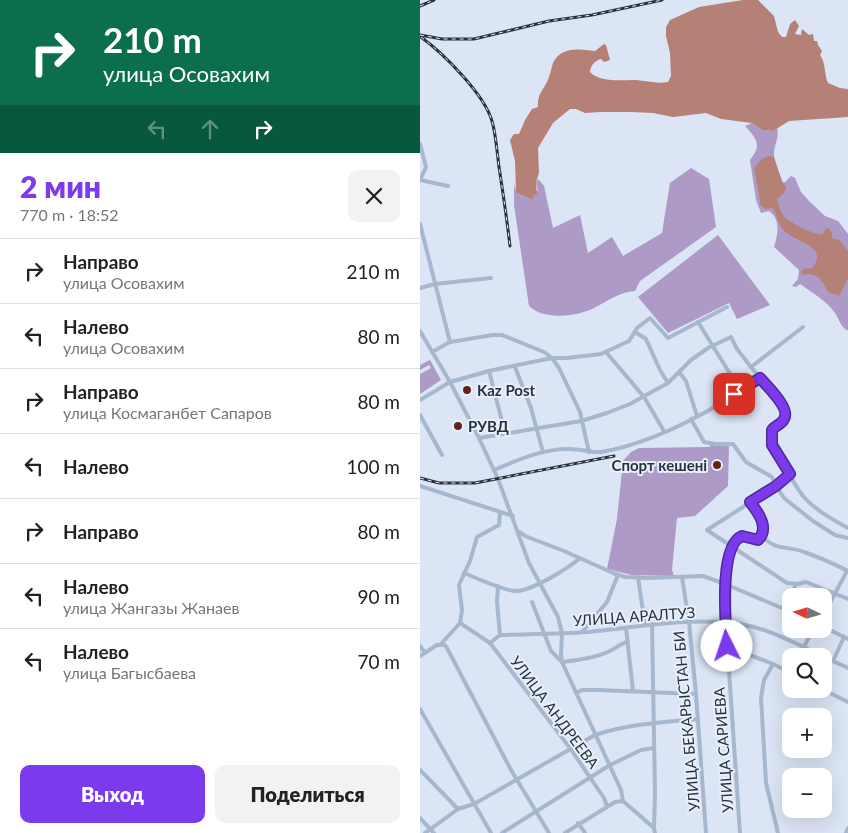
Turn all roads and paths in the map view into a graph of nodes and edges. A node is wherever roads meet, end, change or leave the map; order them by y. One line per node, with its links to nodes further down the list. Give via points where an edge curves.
1 (420, 144): 2 (street, via 426,167)
2 (420, 180): 3 (street)
3 (448, 186)
4 (420, 224): 6 (street)
5 (491, 278): 6 (street)
6 (435, 284): 7 (street); 13 (street)
7 (420, 288)
8 (727, 307): 9 (street)
9 (698, 322): 12 (street, via 668,338 650,318); 14 (street)
10 (803, 327): 19 (street)
11 (420, 331): 15 (street)
12 (635, 332): 16 (street, via 629,341); 24 (street, via 646,339)
13 (450, 342): 15 (street); 17 (street, via 502,336)
14 (712, 346): 19 (street, via 731,337); 21 (street); 25 (street)
15 (432, 352): 23 (street)
16 (606, 352): 17 (street); 26 (street)
17 (552, 358): 18 (street); 31 (street, via 580,412)
18 (515, 367): 20 (street); 32 (street)
19 (751, 367): 22 (street)
20 (489, 371): 23 (street); 34 (street)
21 (679, 372): 24 (street); 29 (street, via 686,381)
22 (760, 378): 25 (street); 40 (street, via 785,412 784,419 772,430 771,440)
23 (450, 382): 27 (street); 35 (street)
24 (668, 383): 26 (street)
25 (740, 390): 29 (street)
26 (644, 397): 31 (street); 33 (street)
27 (420, 400)
28 (420, 415): 38 (street)
29 (697, 416): 30 (street)
30 (691, 419): 33 (street); 41 (street, via 704,442 733,444 746,462 769,474)
31 (581, 421): 32 (street); 37 (street)
32 (537, 428): 34 (street); 36 (street)
33 (664, 431): 37 (street, via 649,438)
34 (505, 433): 35 (street)
35 (479, 438): 39 (street)
36 (543, 452): 37 (street, via 570,449); 39 (street)
37 (589, 452)
38 (442, 455)
39 (494, 470): 45 (street)
40 (790, 474): 41 (street); 46 (street, via 811,504)
41 (776, 486): 43 (street); 49 (street, via 784,498 813,521 835,535)
42 (421, 488): 44 (street)
43 (750, 502): 48 (street, via 762,523); 50 (street, via 707,530)
44 (500, 512): 45 (street); 53 (street, via 499,525 477,537)
45 (513, 516): 47 (street)
46 (848, 528)
47 (518, 530): 51 (street, via 525,536); 57 (street)
48 (762, 536): 50 (street, via 758,540 742,536); 52 (street, via 778,548 804,551)
49 (848, 538)
50 (732, 547): 58 (street, УЛИЦА САРИЕВА); 59 (street, via 788,584)
51 (580, 558): 54 (street); 57 (street)
52 (848, 571): 62 (street)
53 (464, 572): 60 (street); 68 (street, via 459,585)
54 (618, 575): 55 (street); 74 (street, via 607,602)
55 (638, 577): 56 (street); 71 (street)
56 (682, 577): 58 (street, via 703,576); 67 (street, УЛИЦА БЕКАРЫСТАН БИ)
57 (539, 583): 60 (street, via 517,591); 76 (street, via 558,616)
58 (725, 584): 66 (street); 69 (street, УЛИЦА САРИЕВА)
59 (795, 584): 61 (street); 62 (street, via 806,582)
60 (498, 586): 77 (street)
61 (795, 588)
62 (835, 594): 63 (street); 64 (street)
63 (832, 599)
64 (848, 599)
65 (532, 602): 75 (street)
66 (782, 608)
67 (689, 622): 69 (street, УЛИЦА АРАЛТУЗ); 70 (street, УЛИЦА АРАЛТУЗ); 96 (street, УЛИЦА БЕКАРЫСТАН БИ)
68 (460, 623): 81 (street, УЛИЦА АНДРЕЕВА); 82 (street)
69 (726, 623): 84 (street, УЛИЦА САРИЕВА); 85 (street, УЛИЦА АРАЛТУЗ, via 755,627)
70 (652, 624): 71 (street, УЛИЦА АРАЛТУЗ); 94 (street)
71 (645, 626): 72 (street, УЛИЦА АРАЛТУЗ)
72 (626, 628): 74 (street, УЛИЦА АРАЛТУЗ); 80 (street)
73 (832, 631): 79 (street)
74 (582, 632): 76 (street, УЛИЦА АРАЛТУЗ)
75 (544, 633): 76 (street, УЛИЦА АРАЛТУЗ); 77 (street, УЛИЦА АРАЛТУЗ); 89 (street, via 551,651)
76 (562, 633): 89 (street)
77 (500, 635): 81 (street)
78 (808, 638): 85 (street)
79 (846, 638): 88 (street)
80 (628, 642): 89 (street, via 598,655); 93 (street)
81 (490, 643): 103 (street, УЛИЦА АНДРЕЕВА)
82 (442, 644): 86 (street); 108 (street, via 448,648)
83 (420, 646): 86 (street)
84 (727, 646): 90 (street); 127 (street, УЛИЦА САРИЕВА)
85 (804, 647)
86 (425, 653): 87 (street)
87 (420, 656)
88 (833, 661): 92 (street, УЛИЦА АРАЛТУЗ)
89 (562, 662): 95 (street)
90 (773, 664): 91 (street); 128 (street, via 764,680 761,698 766,783)
91 (782, 668)
92 (848, 668)
93 (633, 691): 94 (street); 95 (street, via 582,690)
94 (653, 692): 96 (street); 101 (street)
95 (576, 693): 102 (street)
96 (696, 694): 100 (street, УЛИЦА БЕКАРЫСТАН БИ)
97 (832, 694): 98 (street)
98 (848, 702)
99 (420, 709): 110 (street)
100 (698, 719): 101 (street); 126 (street, УЛИЦА БЕКАРЫСТАН БИ)
101 (653, 724): 102 (street); 104 (street)
102 (595, 735): 103 (street); 105 (street)
103 (570, 748): 107 (street, УЛИЦА АНДРЕЕВА); 108 (street)
104 (654, 748): 105 (street, via 641,750); 118 (street)
105 (610, 765): 107 (street); 109 (street)
106 (420, 770): 112 (street)
107 (590, 777): 111 (street, УЛИЦА АНДРЕЕВА); 113 (street)
108 (517, 780): 110 (street); 113 (street)
109 (623, 801): 111 (street); 118 (street)
110 (474, 804): 112 (street); 121 (street)
111 (607, 806): 115 (street)
112 (458, 810): 117 (street)
113 (536, 811): 122 (street); 123 (street)
114 (420, 818): 117 (street)
115 (578, 823): 124 (street); 125 (street)
116 (848, 828): 129 (street)
117 (430, 829): 119 (street); 120 (street)
118 (654, 830)
119 (425, 833)
120 (434, 833)
121 (491, 833)
122 (502, 833)
123 (549, 833)
124 (565, 833)
125 (585, 833)
126 (706, 833)
127 (740, 833)
128 (778, 833)
129 (846, 833)

